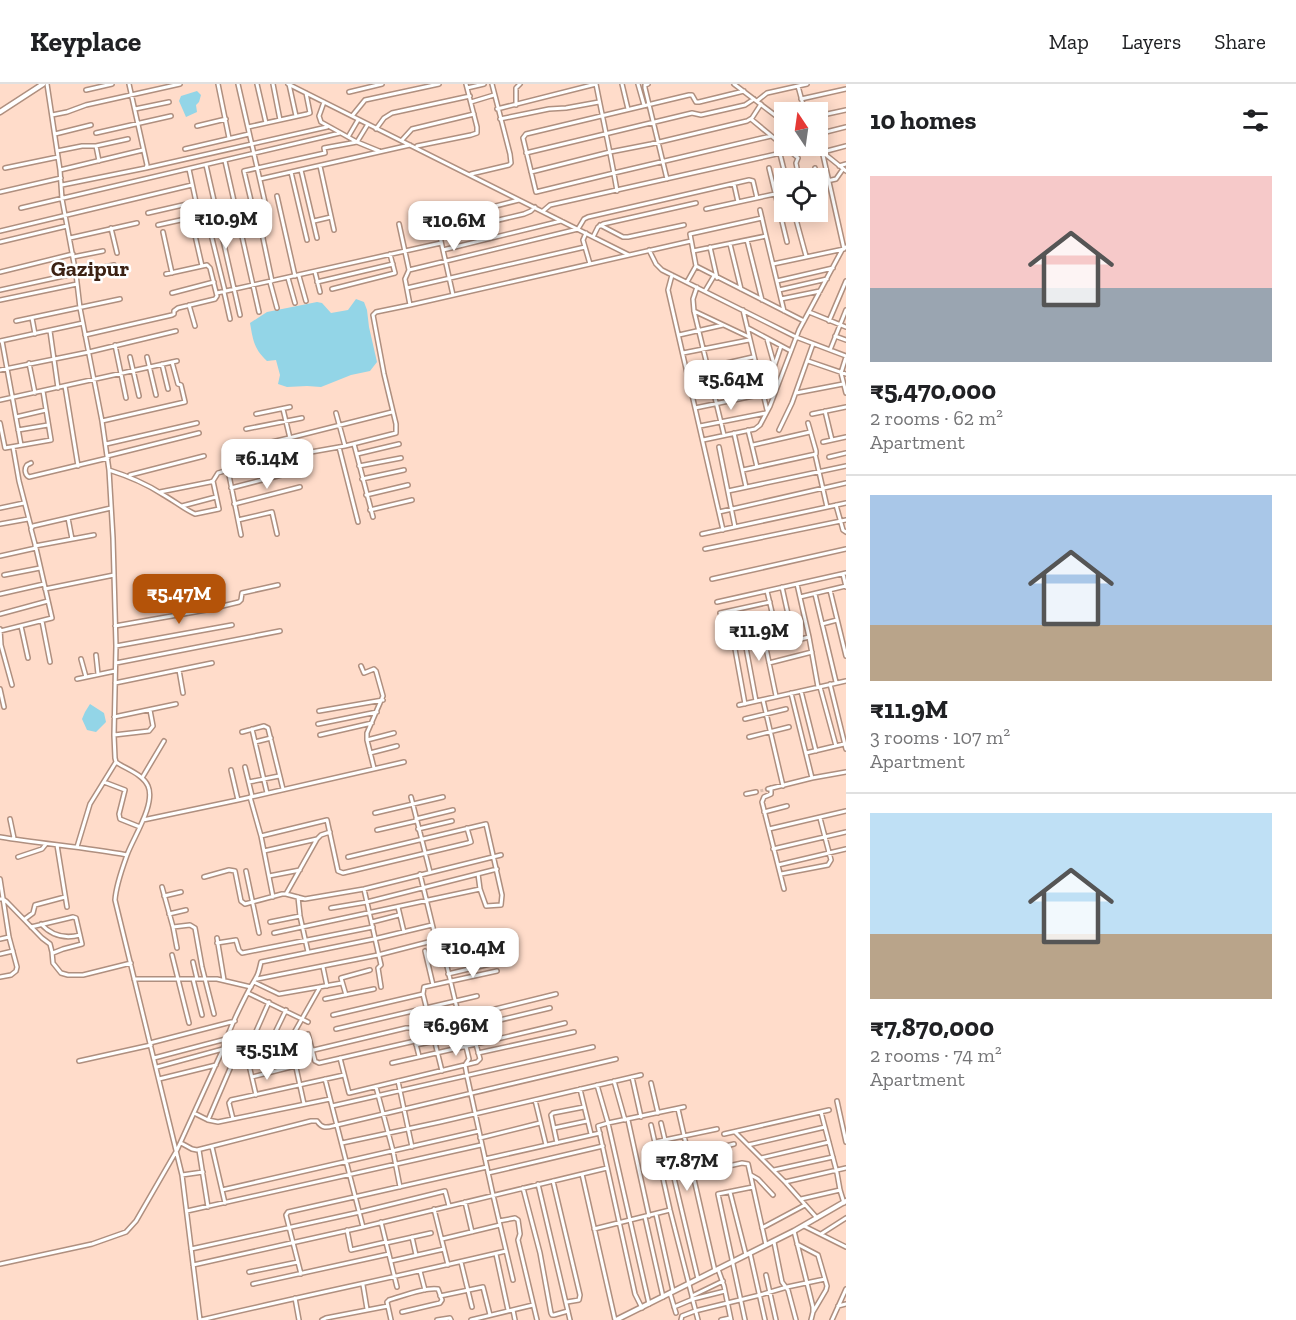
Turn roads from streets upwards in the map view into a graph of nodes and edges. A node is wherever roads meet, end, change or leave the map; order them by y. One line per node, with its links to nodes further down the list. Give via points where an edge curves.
1 (45, 84): 44 (street); 48 (street)
2 (112, 84): 24 (street)
3 (129, 84): 28 (street)
4 (180, 84): 28 (street)
5 (218, 84): 53 (street)
6 (238, 84): 64 (street)
7 (257, 84): 58 (street)
8 (273, 84): 56 (street)
9 (289, 84): 27 (street); 51 (street)
10 (382, 84): 26 (street)
11 (439, 84): 52 (street, via 365,100)
12 (481, 84): 21 (street)
13 (492, 84): 29 (street)
14 (520, 84): 38 (street, via 516,88)
15 (596, 84): 36 (street); 38 (street)
16 (622, 84): 42 (street)
17 (638, 84): 39 (street)
18 (648, 84): 39 (street)
19 (734, 84): 25 (street)
20 (807, 84): 22 (street)
21 (467, 86): 30 (street)
22 (798, 86): 31 (street); 32 (street, via 767,93)
23 (846, 89): 31 (street)
24 (86, 90)
25 (744, 91): 32 (street); 39 (street, via 699,102 692,95)
26 (349, 92)
27 (306, 93): 34 (street); 51 (street, via 310,113)
28 (132, 95): 40 (street); 48 (street)
29 (494, 95): 35 (street); 41 (street)
30 (470, 96): 35 (street); 67 (street, via 392,112)
31 (801, 99): 37 (street)
32 (758, 101): 46 (street); 55 (street); 59 (street)
33 (169, 102): 40 (street)
34 (325, 102): 52 (street); 65 (street, via 319,120)
35 (471, 102): 45 (street)
36 (599, 102): 49 (street); 54 (street)
37 (802, 102)
38 (516, 105): 41 (street)
39 (646, 105): 42 (street); 59 (street)
40 (135, 109): 60 (street)
41 (497, 109): 54 (street)
42 (628, 109): 49 (street)
43 (846, 110): 47 (street)
44 (0, 112)
45 (474, 114): 79 (street, via 412,129); 84 (street, via 477,133)
46 (774, 114)
47 (828, 114)
48 (52, 115): 71 (street)
49 (601, 115): 73 (street); 93 (street, via 526,134)
50 (171, 116): 60 (street)
51 (296, 116): 56 (street)
52 (352, 116): 57 (street)
53 (226, 119): 63 (street); 78 (street)
54 (500, 119): 116 (street, via 510,165)
55 (751, 119): 74 (street); 81 (street)
56 (280, 120): 58 (street)
57 (358, 120): 61 (street); 75 (street)
58 (266, 123): 64 (street)
59 (653, 123): 73 (street); 81 (street)
60 (138, 124): 69 (street); 87 (street)
61 (368, 124): 67 (street); 80 (street)
62 (91, 125): 71 (street)
63 (197, 126)
64 (248, 127): 72 (street)
65 (327, 127): 70 (street); 82 (street)
66 (846, 127): 68 (street)
67 (376, 129): 79 (street)
68 (828, 132)
69 (96, 133)
70 (340, 133): 75 (street); 92 (street)
71 (55, 134): 88 (street)
72 (249, 134): 78 (street); 82 (street)
73 (607, 134): 91 (street); 93 (street)
74 (771, 136): 76 (street); 100 (street)
75 (348, 137): 80 (street)
76 (774, 138)
77 (128, 139): 83 (street)
78 (230, 139): 86 (street)
79 (402, 140): 84 (street)
80 (357, 142): 90 (street); 107 (street)
81 (659, 142): 91 (street); 100 (street)
82 (252, 143): 92 (street); 106 (street)
83 (96, 146): 88 (street); 99 (street)
84 (413, 146): 90 (street); 116 (street)
85 (846, 146): 89 (street)
86 (184, 149)
87 (144, 150): 99 (street); 106 (street)
88 (57, 151): 97 (street)
89 (828, 151)
90 (381, 152): 104 (street)
91 (610, 152): 114 (street); 115 (street)
92 (254, 153): 98 (street); 107 (street)
93 (526, 153): 114 (street)
94 (774, 155): 119 (street)
95 (824, 156): 120 (street)
96 (827, 156): 103 (street)
97 (58, 157): 105 (street); 110 (street)
98 (224, 160): 102 (street); 219 (street)
99 (99, 161): 110 (street)
100 (663, 161): 115 (street); 119 (street)
101 (846, 164): 103 (street)
102 (206, 165): 109 (street); 141 (street)
103 (839, 165): 112 (street)
104 (320, 166): 111 (street); 147 (street)
105 (5, 168)
106 (146, 168): 122 (street)
107 (257, 168): 118 (street); 212 (street, via 244,171)
108 (769, 168): 124 (street)
109 (189, 169): 123 (street); 130 (street)
110 (60, 170): 117 (street)
111 (301, 170): 113 (street); 149 (street)
112 (845, 170): 120 (street)
113 (291, 172): 118 (street); 172 (street)
114 (531, 172): 115 (street, via 536,192)
115 (614, 172): 125 (street)
116 (469, 175): 131 (street)
117 (61, 178): 122 (street); 126 (street)
118 (260, 179): 139 (street)
119 (667, 179): 125 (street)
120 (829, 180): 181 (street)
121 (734, 184): 129 (street, via 751,180); 133 (street); 161 (street, via 588,217)
122 (62, 185): 130 (street)
123 (192, 185): 132 (street); 145 (street)
124 (774, 190)
125 (617, 191): 140 (street, via 550,205)
126 (0, 192)
127 (774, 194): 129 (street)
128 (277, 196): 207 (street)
129 (756, 198): 133 (street)
130 (62, 199): 136 (street); 145 (street)
131 (520, 200): 135 (street); 150 (street)
132 (196, 202): 142 (street); 146 (street)
133 (738, 202): 137 (street)
134 (696, 203): 157 (street)
135 (535, 207): 140 (street); 167 (street, via 524,214)
136 (21, 208)
137 (706, 209)
138 (760, 210): 148 (street)
139 (267, 211)
140 (543, 211): 151 (street)
141 (217, 212): 143 (street); 222 (street)
142 (148, 213)
143 (206, 214): 146 (street); 227 (street)
144 (435, 214): 150 (street)
145 (66, 216): 159 (street); 163 (street)
146 (199, 216): 156 (street)
147 (331, 217): 149 (street); 162 (street)
148 (762, 218): 168 (street); 174 (street, via 691,233)
149 (314, 221): 171 (street)
150 (436, 221): 167 (street)
151 (561, 221): 161 (street); 182 (street)
152 (137, 222): 160 (street)
153 (783, 222): 176 (street)
154 (797, 222): 191 (street)
155 (399, 224): 185 (street)
156 (158, 225)
157 (600, 225): 158 (street, via 623,237); 169 (street)
158 (684, 225)
159 (67, 226): 170 (street); 175 (street)
160 (111, 228): 170 (street); 187 (street)
161 (578, 229): 166 (street); 192 (street)
162 (334, 230)
163 (0, 231)
164 (194, 231): 197 (street)
165 (163, 232): 204 (street)
166 (586, 233): 169 (street); 180 (street)
167 (439, 234): 177 (street)
168 (766, 236): 173 (street); 195 (street)
169 (593, 237): 189 (street)
170 (70, 238): 190 (street)
171 (317, 238)
172 (307, 240)
173 (747, 240): 178 (street); 237 (street)
174 (691, 241): 183 (street); 186 (street)
175 (0, 242)
176 (788, 242)
177 (441, 243): 182 (street); 185 (street)
178 (730, 243): 179 (street); 224 (street)
179 (710, 247): 186 (street); 208 (street)
180 (585, 248): 194 (street); 210 (street)
181 (845, 248): 191 (street); 199 (street)
182 (443, 250): 192 (street)
183 (649, 250): 189 (street); 206 (street, via 656,264)
184 (103, 251): 190 (street)
185 (406, 251): 188 (street); 200 (street)
186 (693, 251): 198 (street)
187 (117, 253)
188 (390, 254): 193 (street); 202 (street)
189 (628, 255): 194 (street)
190 (73, 256): 201 (street); 203 (street)
191 (806, 256): 195 (street)
192 (446, 261): 200 (street); 210 (street)
193 (393, 264): 216 (street); 223 (street, via 395,273)
194 (590, 264): 233 (street)
195 (773, 264): 213 (street)
196 (114, 265): 203 (street)
197 (202, 266): 204 (street); 215 (street, via 209,266)
198 (696, 266): 208 (street); 217 (street)
199 (834, 267): 211 (street); 213 (street)
200 (409, 270): 221 (street)
201 (0, 272)
202 (315, 272): 207 (street); 216 (street)
203 (76, 273): 218 (street); 225 (street)
204 (172, 273): 205 (street)
205 (166, 274)
206 (672, 275): 217 (street); 267 (street, via 668,290)
207 (297, 276): 209 (street); 238 (street)
208 (716, 277): 224 (street); 228 (street)
209 (288, 278): 212 (street); 239 (street)
210 (449, 278): 221 (street); 233 (street)
211 (828, 278): 226 (street); 229 (street)
212 (271, 281): 219 (street); 243 (street)
213 (777, 281): 226 (street)
214 (846, 281): 255 (street)
215 (214, 282): 231 (street); 232 (street)
216 (317, 282): 230 (street)
217 (687, 282): 220 (street)
218 (78, 284): 236 (street); 242 (street)
219 (253, 285): 222 (street); 248 (street)
220 (697, 287): 228 (street); 246 (street)
221 (407, 288): 241 (street)
222 (234, 289): 227 (street); 250 (street)
223 (332, 289)
224 (741, 289): 237 (street)
225 (0, 290)
226 (779, 290): 235 (street)
227 (224, 291): 232 (street); 252 (street)
228 (705, 291): 244 (street)
229 (820, 291): 235 (street); 249 (street)
230 (320, 292)
231 (172, 293)
232 (217, 293): 240 (street, via 215,299)
233 (453, 295): 241 (street)
234 (120, 299): 242 (street)
235 (781, 299): 247 (street)
236 (0, 300)
237 (762, 300): 247 (street)
238 (306, 301)
239 (295, 303)
240 (189, 305): 259 (street); 266 (street, via 176,309 172,315)
241 (410, 305): 325 (street, via 373,315)
242 (80, 308): 251 (street); 256 (street)
243 (277, 308)
244 (743, 310): 261 (street); 269 (street)
245 (846, 310): 258 (street)
246 (694, 311): 257 (street); 262 (street)
247 (784, 311): 254 (street)
248 (259, 312)
249 (809, 312): 254 (street); 255 (street)
250 (240, 315)
251 (32, 318): 253 (street); 265 (street)
252 (230, 319)
253 (16, 321)
254 (804, 321): 269 (street)
255 (829, 321): 258 (street)
256 (83, 323): 263 (street); 266 (street)
257 (723, 325): 262 (street); 270 (street)
258 (840, 325): 260 (street); 268 (street)
259 (195, 326)
260 (846, 327)
261 (747, 328): 270 (street); 271 (street)
262 (700, 330): 267 (street); 277 (street)
263 (50, 331): 265 (street); 286 (street)
264 (176, 331): 275 (street)
265 (35, 334): 273 (street)
266 (85, 335): 280 (street)
267 (679, 336): 281 (street)
268 (835, 336): 272 (street); 278 (street)
269 (796, 337): 274 (street); 279 (street)
270 (749, 338): 277 (street); 285 (street)
271 (767, 339): 276 (street); 290 (street)
272 (846, 340)
273 (1, 341): 293 (street)
274 (813, 344): 278 (street); 287 (street)
275 (115, 345): 280 (street); 298 (street)
276 (782, 346): 279 (street); 290 (street)
277 (704, 349): 281 (street); 292 (street)
278 (830, 350): 282 (street)
279 (791, 351): 326 (street)
280 (89, 352): 286 (street); 301 (street)
281 (683, 353): 296 (street)
282 (846, 356): 297 (street)
283 (130, 357): 295 (street)
284 (147, 357): 291 (street)
285 (753, 357): 292 (street); 299 (street)
286 (55, 359): 288 (street); 305 (street)
287 (808, 361): 297 (street); 310 (street)
288 (29, 363): 293 (street); 309 (street)
289 (162, 364): 291 (street); 306 (street); 332 (street, via 175,362 185,402)
290 (774, 366): 300 (street)
291 (150, 367): 295 (street); 313 (street)
292 (708, 367): 296 (street); 302 (street)
293 (7, 368): 294 (street); 315 (street)
294 (0, 370)
295 (133, 371): 298 (street); 314 (street)
296 (687, 372): 307 (street)
297 (844, 373): 304 (street)
298 (121, 374): 301 (street); 316 (street)
299 (758, 375): 302 (street); 312 (street)
300 (770, 379)
301 (93, 380): 303 (street); 332 (street)
302 (713, 385): 307 (street); 318 (street)
303 (65, 386): 305 (street); 374 (street)
304 (845, 386): 310 (street); 311 (street)
305 (58, 388): 308 (street)
306 (168, 389)
307 (691, 390): 321 (street)
308 (43, 391): 309 (street); 323 (street)
309 (35, 393): 315 (street)
310 (796, 393): 344 (street)
311 (846, 393)
312 (763, 394): 318 (street); 326 (street)
313 (156, 395)
314 (139, 396)
315 (12, 398): 317 (street); 330 (street)
316 (126, 398)
317 (0, 400)
318 (717, 403): 321 (street); 334 (street)
319 (290, 407): 322 (street)
320 (846, 407): 324 (street)
321 (695, 408): 340 (street)
322 (283, 409): 328 (street); 333 (street)
323 (46, 410): 330 (street); 338 (street)
324 (825, 411): 329 (street); 352 (street)
325 (393, 412): 339 (street); 356 (street, via 396,433)
326 (767, 412): 334 (street); 343 (street, via 759,427)
327 (336, 413): 339 (street)
328 (256, 414)
329 (812, 414)
330 (16, 417): 342 (street)
331 (302, 417): 333 (street)
332 (102, 421): 355 (street)
333 (285, 421): 341 (street); 350 (street)
334 (721, 421): 340 (street); 348 (street)
335 (0, 423): 353 (street)
336 (197, 423): 355 (street)
337 (808, 423): 345 (street)
338 (48, 425): 342 (street); 358 (street, via 51,440)
339 (340, 426): 350 (street); 359 (street)
340 (700, 426): 351 (street)
341 (246, 429)
342 (18, 430): 358 (street)
343 (748, 430): 347 (street); 360 (street)
344 (779, 430)
345 (811, 432): 360 (street); 367 (street)
346 (199, 433): 370 (street)
347 (734, 433): 348 (street); 381 (street)
348 (724, 435): 351 (street)
349 (846, 437): 352 (street)
350 (289, 438): 364 (street); 368 (street)
351 (703, 440): 408 (street)
352 (832, 440): 354 (street)
353 (2, 442): 361 (street, via 5,448)
354 (823, 442)
355 (106, 444): 370 (street)
356 (354, 444): 359 (street); 366 (street)
357 (399, 444): 366 (street)
358 (21, 445): 361 (street)
359 (345, 446): 362 (street)
360 (752, 446): 377 (street)
361 (13, 447): 398 (street)
362 (339, 447): 368 (street); 415 (street)
363 (719, 447): 393 (street)
364 (233, 451)
365 (846, 453): 371 (street)
366 (357, 454): 375 (street)
367 (814, 454): 377 (street); 383 (street)
368 (294, 455): 379 (street)
369 (204, 456): 384 (street)
370 (107, 457): 374 (street); 378 (street)
371 (829, 457)
372 (401, 458): 375 (street)
373 (31, 463): 374 (street, via 25,468 29,477)
374 (78, 466)
375 (359, 466): 385 (street)
376 (846, 466): 383 (street)
377 (757, 467): 381 (street)
378 (109, 470): 384 (street); 405 (street)
379 (228, 470): 386 (street); 391 (street)
380 (404, 470): 385 (street)
381 (743, 470): 390 (street)
382 (297, 471): 391 (street)
383 (819, 472): 390 (street); 392 (street)
384 (128, 476): 394 (street)
385 (362, 479): 395 (street)
386 (213, 481): 394 (street); 396 (street)
387 (846, 483): 392 (street)
388 (408, 485): 395 (street)
389 (300, 487): 400 (street)
390 (746, 487): 393 (street)
391 (231, 488): 400 (street)
392 (823, 489): 403 (street); 406 (street)
393 (728, 491): 406 (street)
394 (160, 492): 402 (street)
395 (366, 495): 407 (street)
396 (216, 497): 402 (street); 402 (street, via 219,509 199,515)
397 (412, 500): 407 (street)
398 (24, 503): 404 (street); 411 (street)
399 (846, 503): 401 (street)
400 (234, 504): 412 (street)
401 (836, 505): 403 (street); 413 (street)
402 (182, 506)
403 (827, 507): 417 (street)
404 (0, 508)
405 (111, 508): 409 (street); 433 (street)
406 (732, 509): 408 (street); 417 (street)
407 (370, 510): 410 (street)
408 (718, 512): 419 (street)
409 (68, 518): 418 (street); 425 (street)
410 (372, 518)
411 (28, 519): 416 (street); 418 (street)
412 (238, 519): 421 (street, via 272,512); 424 (street)
413 (840, 520): 414 (street); 420 (street); 427 (street)
414 (846, 520)
415 (358, 522)
416 (0, 524)
417 (735, 527): 419 (street)
418 (31, 529): 426 (street)
419 (723, 530): 422 (street)
420 (846, 532)
421 (278, 534)
422 (702, 534)
423 (94, 535): 425 (street)
424 (241, 535)
425 (72, 539): 426 (street)
426 (36, 547): 429 (street); 430 (street)
427 (705, 549)
428 (846, 549): 434 (street)
429 (0, 556)
430 (40, 568): 432 (street); 437 (street)
431 (844, 574): 435 (street); 439 (street)
432 (4, 575)
433 (114, 575): 437 (street); 455 (street)
434 (712, 579)
435 (797, 584): 438 (street); 444 (street)
436 (278, 585): 455 (street, via 242,593 239,602)
437 (45, 587): 442 (street); 445 (street)
438 (782, 587): 441 (street); 462 (street)
439 (846, 587): 440 (street)
440 (830, 590): 443 (street); 450 (street)
441 (767, 591): 446 (street); 447 (street)
442 (0, 594)
443 (815, 594): 444 (street); 452 (street)
444 (800, 597): 461 (street)
445 (48, 601): 449 (street); 451 (street, via 52,618)
446 (717, 602)
447 (770, 602): 448 (street); 458 (street)
448 (720, 613)
449 (0, 614)
450 (837, 620): 452 (street); 467 (street)
451 (42, 621): 454 (street); 470 (street)
452 (822, 624): 482 (street)
453 (232, 625): 464 (street)
454 (21, 626): 459 (street); 468 (street)
455 (115, 626): 464 (street)
456 (742, 626): 493 (street)
457 (731, 627): 495 (street)
458 (776, 629)
459 (0, 630): 463 (street)
460 (280, 631): 471 (street)
461 (809, 637): 462 (street); 465 (street)
462 (794, 640): 473 (street, via 766,648)
463 (1, 645): 484 (street)
464 (116, 646): 471 (street)
465 (812, 652): 473 (street); 485 (street)
466 (96, 655): 477 (street)
467 (846, 656)
468 (28, 658)
469 (81, 659): 478 (street)
470 (50, 662)
471 (116, 663): 476 (street)
472 (212, 663): 475 (street)
473 (769, 663): 490 (street)
474 (361, 666): 491 (street, via 364,673 376,671)
475 (179, 670): 481 (street); 488 (street)
476 (115, 671): 477 (street); 481 (street)
477 (98, 674): 478 (street)
478 (86, 677): 479 (street)
479 (77, 679)
480 (846, 681): 482 (street)
481 (115, 683): 503 (street)
482 (836, 683): 483 (street)
483 (830, 684): 485 (street); 519 (street)
484 (12, 685)
485 (819, 687): 487 (street); 521 (street)
486 (0, 689): 497 (street)
487 (801, 691): 489 (street); 523 (street)
488 (183, 693)
489 (791, 693): 490 (street); 525 (street)
490 (776, 697): 492 (street)
491 (383, 700): 500 (street); 501 (street)
492 (763, 700): 493 (street); 502 (street)
493 (756, 701): 495 (street)
494 (176, 704): 499 (street)
495 (745, 704): 496 (street)
496 (739, 705)
497 (4, 707)
498 (786, 709): 502 (street)
499 (150, 710): 503 (street); 512 (street, via 153,726 149,731)
500 (319, 711)
501 (377, 712): 505 (street); 506 (street)
502 (766, 714): 504 (street); 511 (street)
503 (114, 717): 512 (street)
504 (745, 719)
505 (372, 723): 513 (street); 516 (street)
506 (318, 724)
507 (789, 727): 511 (street)
508 (252, 729): 509 (street); 515 (street, via 266,726); 518 (street)
509 (242, 732)
510 (394, 733): 516 (street)
511 (770, 733): 514 (street); 538 (street)
512 (114, 735): 526 (street)
513 (320, 735)
514 (749, 737)
515 (271, 738): 518 (street); 532 (street)
516 (367, 740): 524 (street)
517 (164, 741): 533 (street)
518 (255, 742): 535 (street)
519 (845, 744): 521 (street); 522 (street)
520 (397, 746): 524 (street)
521 (836, 746): 523 (street)
522 (846, 749)
523 (816, 751): 525 (street)
524 (370, 753): 529 (street)
525 (806, 753): 534 (street)
526 (116, 762): 533 (street); 536 (street)
527 (404, 762): 529 (street)
528 (245, 767): 537 (street)
529 (374, 768): 539 (street)
530 (231, 770): 546 (street)
531 (846, 772): 534 (street)
532 (279, 776): 535 (street); 539 (street)
533 (142, 778): 555 (street, via 150,792)
534 (812, 778): 538 (street)
535 (264, 779): 537 (street); 541 (street)
536 (104, 782): 558 (street, via 125,790 120,819); 573 (street, via 90,804)
537 (249, 782): 543 (street)
538 (783, 786): 551 (street, via 770,789 771,794 762,799)
539 (283, 789): 541 (street)
540 (756, 792): 542 (street)
541 (267, 793): 543 (street)
542 (746, 794)
543 (251, 797): 546 (street); 565 (street)
544 (411, 797): 547 (street)
545 (442, 797): 547 (street)
546 (238, 800): 555 (street)
547 (412, 805): 552 (street); 556 (street)
548 (787, 806): 551 (street)
549 (453, 810): 556 (street)
550 (846, 811): 553 (street)
551 (764, 812): 561 (street)
552 (375, 813)
553 (820, 818): 561 (street); 567 (street)
554 (10, 819): 568 (street)
555 (143, 820): 558 (street)
556 (416, 820): 560 (street); 562 (street)
557 (452, 821): 560 (street)
558 (140, 827): 579 (street)
559 (467, 828): 570 (street); 577 (street, via 471,842); 581 (street, via 486,824)
560 (418, 829): 570 (street)
561 (769, 829): 574 (street)
562 (377, 830)
563 (330, 832): 565 (street, via 324,820); 569 (street); 577 (street, via 340,872)
564 (846, 832): 567 (street)
565 (261, 836): 576 (street)
566 (0, 837): 568 (street)
567 (825, 837): 574 (street); 578 (street)
568 (14, 839): 571 (street)
569 (317, 839): 576 (street); 587 (street)
570 (421, 839): 577 (street); 583 (street)
571 (46, 844): 572 (street); 582 (street)
572 (57, 845): 573 (street); 603 (street)
573 (77, 847): 579 (street)
574 (773, 849): 584 (street)
575 (846, 849): 578 (street)
576 (264, 851): 592 (street)
577 (425, 853): 588 (street)
578 (829, 853): 584 (street); 591 (street, via 828,865)
579 (127, 855): 647 (street, via 115,900)
580 (501, 855): 581 (street)
581 (494, 856): 585 (street); 588 (street)
582 (18, 857)
583 (348, 857)
584 (777, 865): 591 (street)
585 (497, 869): 590 (street); 598 (street, via 501,905 486,906)
586 (246, 870): 608 (street)
587 (300, 870): 592 (street); 601 (street)
588 (430, 872): 589 (street)
589 (420, 874): 596 (street); 597 (street)
590 (478, 874): 596 (street); 598 (street)
591 (780, 874): 599 (street)
592 (269, 876): 604 (street)
593 (204, 877): 608 (street, via 235,871 241,901)
594 (0, 879): 606 (street)
595 (162, 887): 602 (street)
596 (423, 887): 607 (street); 609 (street)
597 (364, 889): 605 (street, via 308,899); 609 (street)
598 (480, 889): 607 (street)
599 (784, 889)
600 (181, 892): 602 (street)
601 (286, 894): 604 (street); 605 (street)
602 (164, 896): 615 (street)
603 (65, 897): 610 (street); 618 (street, via 38,903)
604 (273, 897): 608 (street)
605 (298, 897): 617 (street)
606 (1, 899): 618 (street); 630 (street)
607 (427, 901): 611 (street); 622 (street)
608 (252, 902): 627 (street)
609 (367, 902): 612 (street); 614 (street)
610 (67, 907)
611 (398, 907): 614 (street); 616 (street)
612 (331, 908)
613 (186, 910): 615 (street)
614 (370, 913): 621 (street); 625 (street)
615 (169, 914): 624 (street)
616 (399, 915): 621 (street); 626 (street)
617 (300, 916): 619 (street); 625 (street)
618 (24, 919): 623 (street)
619 (270, 922)
620 (41, 924): 623 (street); 629 (street, via 65,937); 629 (street, via 75,917)
621 (372, 925): 633 (street); 634 (street)
622 (432, 925): 626 (street); 635 (street)
623 (31, 927): 642 (street, via 50,944)
624 (173, 927): 637 (street); 657 (street, via 195,928)
625 (302, 927): 628 (street); 633 (street)
626 (404, 932): 634 (street)
627 (258, 933)
628 (274, 933)
629 (80, 935): 642 (street, via 80,945)
630 (9, 938): 632 (street); 638 (street)
631 (216, 938): 636 (street)
632 (0, 939)
633 (305, 939): 636 (street, via 242,953 236,939); 640 (street)
634 (374, 939): 640 (street); 644 (street)
635 (436, 940): 644 (street); 649 (street)
636 (218, 943): 659 (street)
637 (177, 948)
638 (13, 951): 641 (street); 654 (street, via 16,971)
639 (425, 951): 663 (street)
640 (308, 952): 660 (street, via 261,963)
641 (0, 954)
642 (53, 954): 647 (street, via 55,967 68,975)
643 (172, 955): 658 (street)
644 (378, 955): 650 (street); 667 (street)
645 (483, 955): 649 (street)
646 (193, 962): 656 (street)
647 (131, 963): 655 (street)
648 (494, 963): 653 (street)
649 (446, 964): 653 (street)
650 (323, 967): 660 (street); 664 (street)
651 (370, 970): 662 (street, via 343,977)
652 (497, 971): 661 (street)
653 (448, 974): 661 (street)
654 (0, 977)
655 (134, 979): 658 (street); 696 (street)
656 (195, 979): 657 (street); 658 (street); 681 (street)
657 (205, 979): 659 (street); 680 (street)
658 (179, 980): 687 (street)
659 (224, 980): 665 (street)
660 (256, 981): 665 (street); 666 (street, via 279,994)
661 (450, 981): 663 (street); 676 (street)
662 (342, 983): 664 (street); 672 (street)
663 (433, 985): 670 (street, via 424,987)
664 (327, 986): 666 (street)
665 (251, 987): 669 (street)
666 (320, 987): 684 (street)
667 (381, 987)
668 (374, 989): 672 (street)
669 (248, 993): 675 (street); 685 (street)
670 (423, 994): 677 (street); 682 (street)
671 (556, 994): 683 (street)
672 (346, 995): 674 (street)
673 (477, 996): 676 (street)
674 (325, 999)
675 (269, 1002): 679 (street); 711 (street)
676 (455, 1002): 677 (street); 683 (street)
677 (427, 1008): 689 (street); 693 (street)
678 (550, 1008): 690 (street)
679 (286, 1011): 684 (street); 713 (street)
680 (214, 1014)
681 (202, 1015)
682 (333, 1015)
683 (459, 1018): 690 (street)
684 (302, 1019): 686 (street); 704 (street, via 290,1040)
685 (235, 1021): 694 (street); 696 (street)
686 (308, 1022)
687 (189, 1023)
688 (565, 1023): 697 (street)
689 (336, 1029)
690 (461, 1029): 693 (street); 698 (street)
691 (574, 1032): 703 (street)
692 (309, 1034): 701 (street)
693 (434, 1038): 695 (street); 702 (street)
694 (226, 1039): 700 (street); 707 (street)
695 (415, 1043): 701 (street, via 412,1028 406,1028); 705 (street); 708 (street)
696 (150, 1044): 707 (street); 710 (street)
697 (476, 1044): 698 (street); 703 (street)
698 (465, 1047): 702 (street); 716 (street, via 469,1059)
699 (593, 1047): 722 (street)
700 (223, 1050): 706 (street); 714 (street); 718 (street)
701 (312, 1050): 704 (street); 708 (street, via 316,1063)
702 (438, 1052): 705 (street); 719 (street)
703 (478, 1053): 716 (street, via 479,1061)
704 (293, 1055): 713 (street); 717 (street)
705 (419, 1056): 712 (street)
706 (236, 1057): 711 (street); 757 (street)
707 (154, 1058): 718 (street)
708 (340, 1058): 720 (street)
709 (616, 1059): 735 (street)
710 (79, 1061)
711 (243, 1061): 715 (street)
712 (392, 1063)
713 (255, 1064): 715 (street)
714 (216, 1065): 725 (street); 749 (street)
715 (249, 1065): 723 (street)
716 (465, 1065): 719 (street); 722 (street)
717 (296, 1066): 723 (street); 730 (street)
718 (157, 1067): 725 (street)
719 (442, 1071): 727 (street)
720 (344, 1075): 726 (street); 732 (street, via 349,1093)
721 (641, 1075): 724 (street)
722 (467, 1076): 734 (street); 735 (street)
723 (252, 1077): 736 (street)
724 (632, 1077): 728 (street); 753 (street)
725 (159, 1079): 791 (street)
726 (325, 1079): 730 (street); 738 (street)
727 (398, 1081): 732 (street); 734 (street)
728 (614, 1081): 731 (street); 758 (street)
729 (651, 1083): 750 (street)
730 (300, 1085): 736 (street); 741 (street)
731 (597, 1085): 733 (street); 761 (street)
732 (376, 1087): 737 (street)
733 (580, 1089): 739 (street); 743 (street)
734 (401, 1091): 737 (street); 745 (street)
735 (471, 1094): 745 (street); 752 (street)
736 (256, 1095): 755 (street, via 230,1101)
737 (379, 1096): 742 (street); 751 (street)
738 (330, 1099): 741 (street); 742 (street)
739 (535, 1100): 752 (street); 760 (street)
740 (837, 1101): 756 (street)
741 (304, 1104): 755 (street)
742 (332, 1106): 763 (street)
743 (584, 1107): 759 (street); 766 (street, via 553,1113)
744 (684, 1107): 746 (street)
745 (405, 1109): 751 (street); 767 (street)
746 (678, 1109): 750 (street); 775 (street)
747 (829, 1110): 748 (street)
748 (821, 1112): 765 (street); 770 (street)
749 (194, 1113): 757 (street); 781 (street)
750 (658, 1113): 753 (street)
751 (383, 1114): 763 (street); 771 (street)
752 (475, 1114): 767 (street); 769 (street)
753 (641, 1117): 758 (street)
754 (846, 1118): 756 (street)
755 (233, 1119): 757 (street)
756 (841, 1119): 777 (street)
757 (208, 1120)
758 (626, 1120): 761 (street); 836 (street)
759 (587, 1121): 766 (street); 774 (street)
760 (540, 1123): 776 (street); 786 (street)
761 (608, 1123): 772 (street, via 598,1126); 839 (street)
762 (661, 1123): 778 (street)
763 (337, 1125): 782 (street); 789 (street, via 323,1127 311,1121)
764 (651, 1125): 779 (street)
765 (825, 1127): 780 (street); 787 (street)
766 (554, 1128): 783 (street)
767 (409, 1129): 771 (street); 790 (street)
768 (717, 1129): 775 (street)
769 (479, 1131): 776 (street); 790 (street)
770 (735, 1132): 773 (street); 787 (street)
771 (388, 1133): 782 (street); 793 (street)
772 (600, 1133): 774 (street); 788 (street)
773 (724, 1134)
774 (591, 1135): 783 (street)
775 (685, 1136): 778 (street); 794 (street)
776 (480, 1138): 785 (street)
777 (846, 1138)
778 (666, 1140): 779 (street); 881 (street)
779 (655, 1142): 832 (street)
780 (829, 1142): 795 (street); 796 (street)
781 (181, 1143): 791 (street); 792 (street)
782 (342, 1143): 798 (street)
783 (557, 1143): 786 (street)
784 (734, 1144): 794 (street)
785 (482, 1145): 797 (street); 799 (street)
786 (546, 1145): 797 (street)
787 (748, 1145): 796 (street)
788 (603, 1146): 801 (street); 806 (street)
789 (212, 1147): 792 (street); 818 (street)
790 (412, 1147): 793 (street)
791 (177, 1150): 809 (street); 872 (street, via 126,1232 92,1244)
792 (199, 1150): 805 (street)
793 (393, 1151): 798 (street); 799 (street)
794 (689, 1155): 808 (street)
795 (833, 1157): 803 (street); 804 (street)
796 (761, 1158): 803 (street)
797 (485, 1159): 800 (street)
798 (346, 1162): 810 (street); 818 (street)
799 (396, 1165): 810 (street); 816 (street)
800 (487, 1167): 806 (street); 816 (street)
801 (608, 1168): 807 (street); 842 (street)
802 (846, 1168): 804 (street)
803 (774, 1170): 813 (street)
804 (836, 1171): 813 (street); 819 (street)
805 (203, 1172): 809 (street); 830 (street)
806 (488, 1173): 821 (street)
807 (582, 1174): 812 (street); 847 (street)
808 (693, 1174): 811 (street, via 745,1162); 875 (street)
809 (182, 1175): 833 (street)
810 (350, 1176): 823 (street); 827 (street)
811 (751, 1176): 815 (street); 822 (street)
812 (553, 1181): 814 (street); 903 (street, via 580,1295 579,1300)
813 (785, 1182): 824 (street)
814 (538, 1184): 817 (street); 903 (street)
815 (753, 1186): 820 (street); 846 (street)
816 (400, 1187): 823 (street)
817 (523, 1188): 821 (street); 915 (street, via 551,1313)
818 (222, 1190): 827 (street)
819 (840, 1190): 824 (street); 826 (street)
820 (730, 1192): 866 (street); 871 (street, via 718,1197)
821 (493, 1195): 825 (street); 841 (street)
822 (773, 1195)
823 (356, 1197): 834 (street); 844 (street, via 288,1212)
824 (801, 1199): 828 (street)
825 (465, 1202): 829 (street); 850 (street)
826 (845, 1202): 837 (street)
827 (225, 1203): 830 (street)
828 (806, 1205): 837 (street); 846 (street)
829 (449, 1206): 831 (street); 834 (street, via 445,1191)
830 (208, 1207): 833 (street)
831 (435, 1209): 840 (street); 854 (street)
832 (670, 1210): 835 (street); 886 (street)
833 (187, 1211): 861 (street)
834 (360, 1212): 844 (street); 845 (street)
835 (656, 1214): 836 (street); 895 (street)
836 (647, 1216): 839 (street); 899 (street)
837 (817, 1218): 843 (street)
838 (846, 1218): 852 (street)
839 (629, 1220): 842 (street); 905 (street)
840 (381, 1222): 845 (street); 857 (street)
841 (500, 1223): 850 (street); 863 (street); 907 (street, via 518,1220 518,1240)
842 (619, 1223): 847 (street); 912 (street, via 635,1294)
843 (804, 1226): 849 (street); 852 (street)
844 (290, 1227): 856 (street); 861 (street)
845 (363, 1227): 848 (street)
846 (762, 1228): 859 (street)
847 (594, 1229): 933 (street)
848 (347, 1230): 856 (street); 857 (street, via 351,1250)
849 (794, 1231): 855 (street); 858 (street)
850 (472, 1232): 854 (street)
851 (430, 1233): 853 (street)
852 (821, 1234): 860 (street)
853 (412, 1237): 857 (street); 867 (street)
854 (442, 1239): 862 (street)
855 (774, 1241): 859 (street); 890 (street, via 782,1282)
856 (293, 1242): 869 (street); 873 (street)
857 (386, 1242): 864 (street)
858 (797, 1244): 883 (street, via 818,1255); 887 (street)
859 (766, 1245): 866 (street)
860 (846, 1247)
861 (191, 1249): 873 (street)
862 (444, 1249): 867 (street); 874 (street)
863 (506, 1251): 865 (street); 882 (street)
864 (389, 1254): 868 (street); 878 (street)
865 (496, 1254): 870 (street); 914 (street)
866 (748, 1254): 871 (street); 897 (street)
867 (416, 1255): 868 (street)
868 (391, 1261): 880 (street)
869 (298, 1262): 877 (street); 878 (street)
870 (462, 1262): 874 (street); 892 (street)
871 (732, 1262): 875 (street); 902 (street)
872 (0, 1264)
873 (193, 1265): 923 (street)
874 (448, 1265): 876 (street)
875 (717, 1270): 881 (street); 884 (street)
876 (420, 1271): 880 (street); 893 (street)
877 (249, 1272)
878 (300, 1274): 885 (street)
879 (766, 1275): 896 (street)
880 (394, 1277): 888 (street); 889 (street)
881 (698, 1279): 886 (street)
882 (513, 1280)
883 (825, 1280): 887 (street); 919 (street, via 826,1290)
884 (723, 1281): 894 (street); 901 (street)
885 (253, 1284)
886 (688, 1284): 895 (street); 901 (street)
887 (807, 1284): 890 (street); 919 (street)
888 (363, 1285): 900 (street); 913 (street)
889 (397, 1287)
890 (787, 1287): 896 (street); 941 (street)
891 (846, 1289): 910 (street)
892 (468, 1290): 898 (street); 909 (street); 921 (street, via 483,1287)
893 (425, 1291): 898 (street, via 437,1288); 908 (street, via 389,1300)
894 (725, 1291): 901 (street); 904 (street)
895 (672, 1292): 899 (street); 911 (street)
896 (770, 1292): 897 (street); 940 (street)
897 (759, 1295): 902 (street); 939 (street)
898 (440, 1296): 917 (street, via 440,1303)
899 (663, 1297): 905 (street)
900 (295, 1298): 923 (street); 924 (street)
901 (692, 1298): 911 (street); 916 (street)
902 (741, 1300): 904 (street); 938 (street)
903 (567, 1302): 915 (street)
904 (728, 1303): 916 (street); 922 (street)
905 (649, 1304): 912 (street)
906 (846, 1304): 910 (street)
907 (533, 1305): 914 (street); 931 (street)
908 (388, 1306): 913 (street); 926 (street)
909 (471, 1306)
910 (838, 1306): 943 (street)
911 (674, 1307): 918 (street)
912 (642, 1308): 920 (street)
913 (367, 1310): 925 (street)
914 (511, 1310): 921 (street); 930 (street)
915 (568, 1311): 932 (street)
916 (695, 1311): 935 (street); 936 (street)
917 (402, 1312)
918 (675, 1312)
919 (813, 1312): 942 (street)
920 (629, 1314): 933 (street); 934 (street)
921 (490, 1316): 929 (street)
922 (731, 1319): 937 (street)
923 (200, 1320)
924 (299, 1320)
925 (322, 1320)
926 (391, 1320)
927 (437, 1320): 928 (street)
928 (451, 1320)
929 (471, 1320)
930 (515, 1320)
931 (537, 1320)
932 (570, 1320)
933 (616, 1320)
934 (630, 1320)
935 (681, 1320)
936 (698, 1320)
937 (721, 1320)
938 (745, 1320)
939 (765, 1320)
940 (776, 1320)
941 (796, 1320)
942 (811, 1320)
943 (832, 1320)

